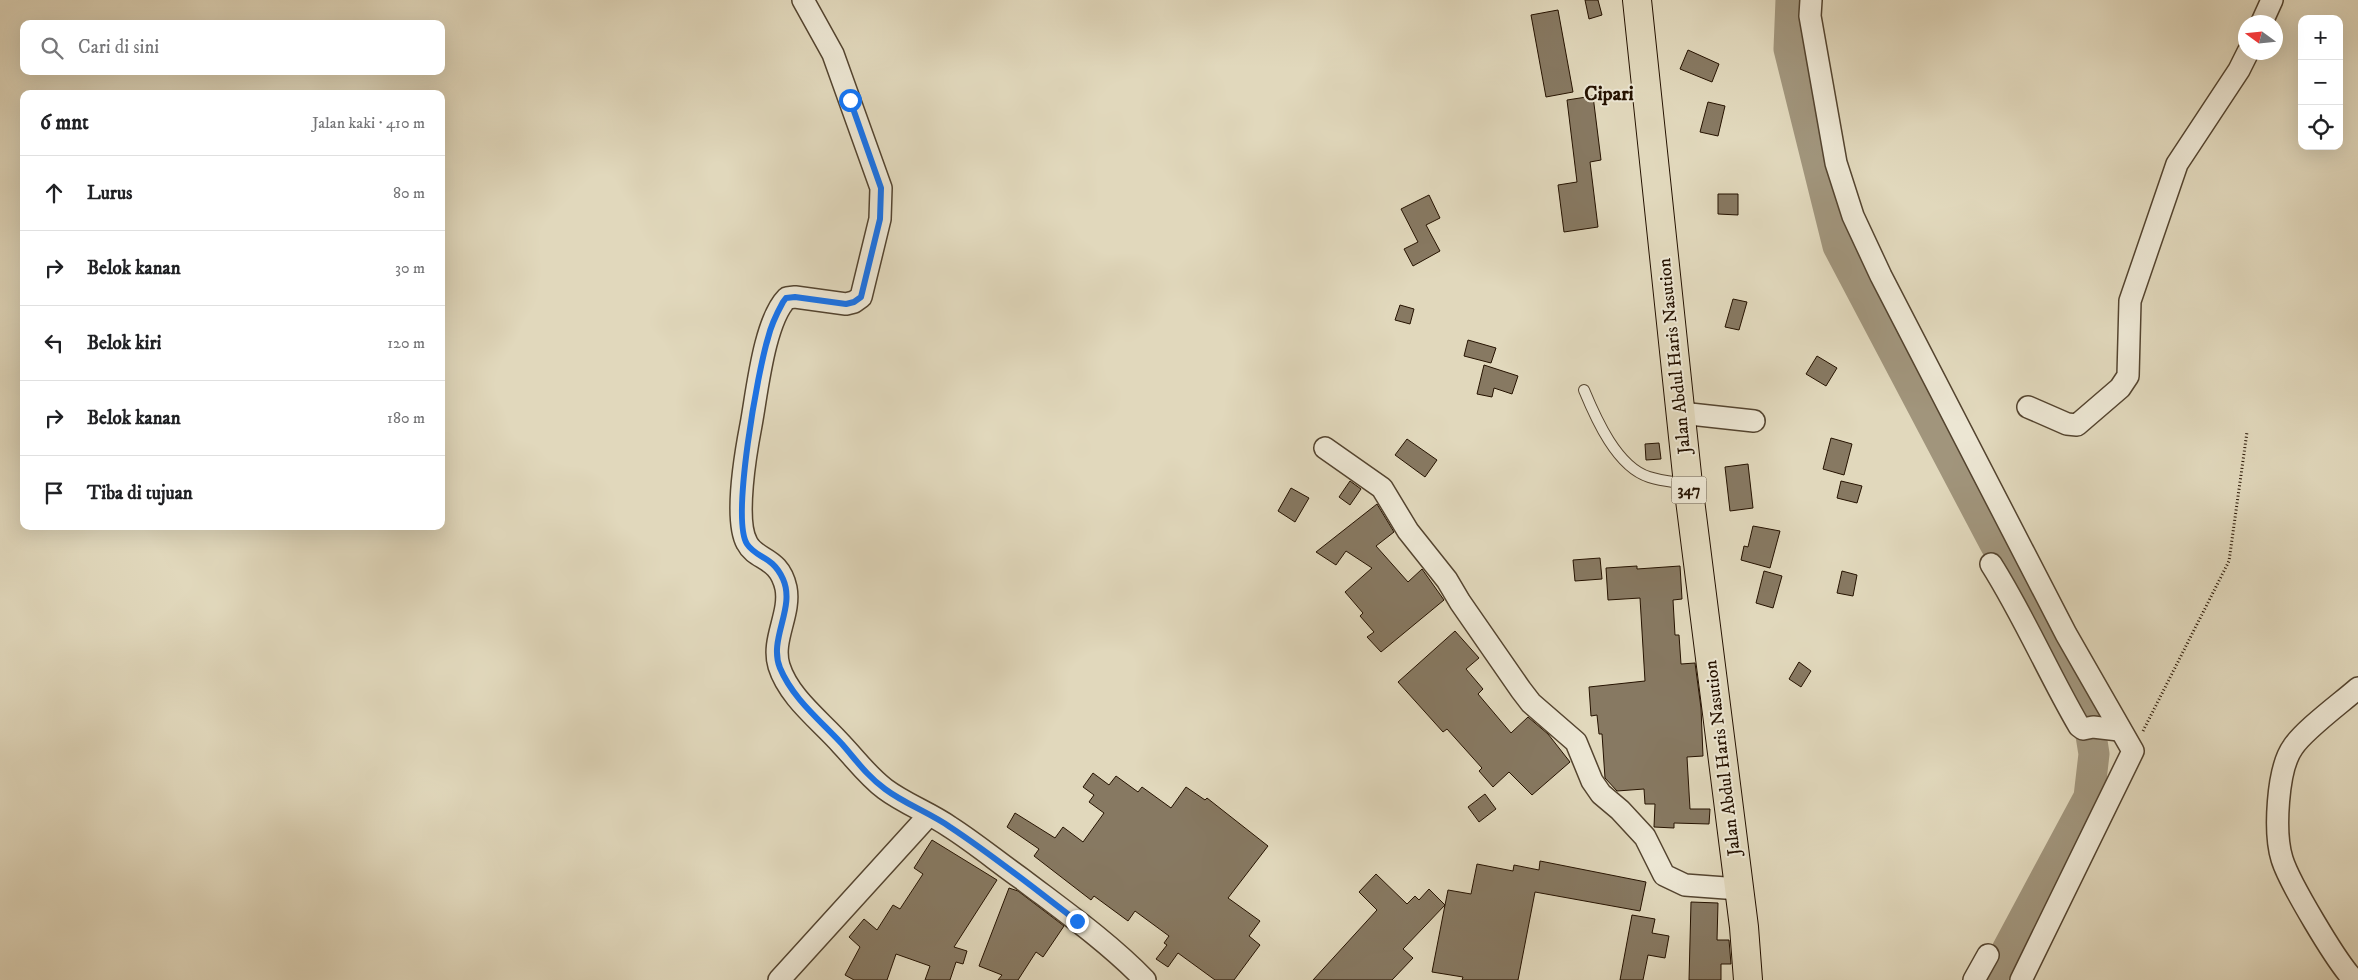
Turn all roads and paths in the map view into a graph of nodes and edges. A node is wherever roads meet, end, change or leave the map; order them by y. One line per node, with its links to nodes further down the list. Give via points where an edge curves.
1 (803, 0): 18 (street, via 834,54 881,188 880,219 861,297 846,304 791,297 783,302 776,315 767,339 744,463 744,534 747,544 776,565 786,588 786,610 778,642 779,665 786,682 863,772 887,791)
2 (1637, 0): 9 (main road, Jalan Abdul Haris Nasution / 347)
3 (1811, 0): 16 (street, via 1810,16 1836,163 1853,216 1924,361)
4 (2272, 0): 5 (street)
5 (2265, 15)
6 (2244, 60): 8 (street, via 2177,164 2130,300 2130,370 2125,382 2077,425 2067,424)
7 (1584, 390): 13 (lane, via 1595,417 1633,469 1649,477)
8 (2028, 407)
9 (1681, 413): 10 (street); 13 (main road, Jalan Abdul Haris Nasution / 347)
10 (1754, 421)
11 (2247, 432): 17 (path, via 2229,561)
12 (1325, 448): 19 (street, via 1382,488 1408,531 1438,568 1521,690 1576,742 1592,782 1645,838 1664,875 1685,885)
13 (1688, 484): 19 (main road, Jalan Abdul Haris Nasution / 347)
14 (1991, 564): 16 (street, via 2079,726)
15 (2358, 688): 26 (street, via 2293,746 2285,763 2279,800 2280,848 2287,872 2328,943)
16 (2119, 730): 17 (street)
17 (2132, 752): 25 (street)
18 (929, 815): 21 (street); 22 (street, via 949,826 1077,921)
19 (1739, 889): 23 (main road, Jalan Abdul Haris Nasution / 347)
20 (1988, 955): 24 (street)
21 (779, 980)
22 (1145, 980)
23 (1748, 980)
24 (1974, 980)
25 (2021, 980)
26 (2354, 980)

